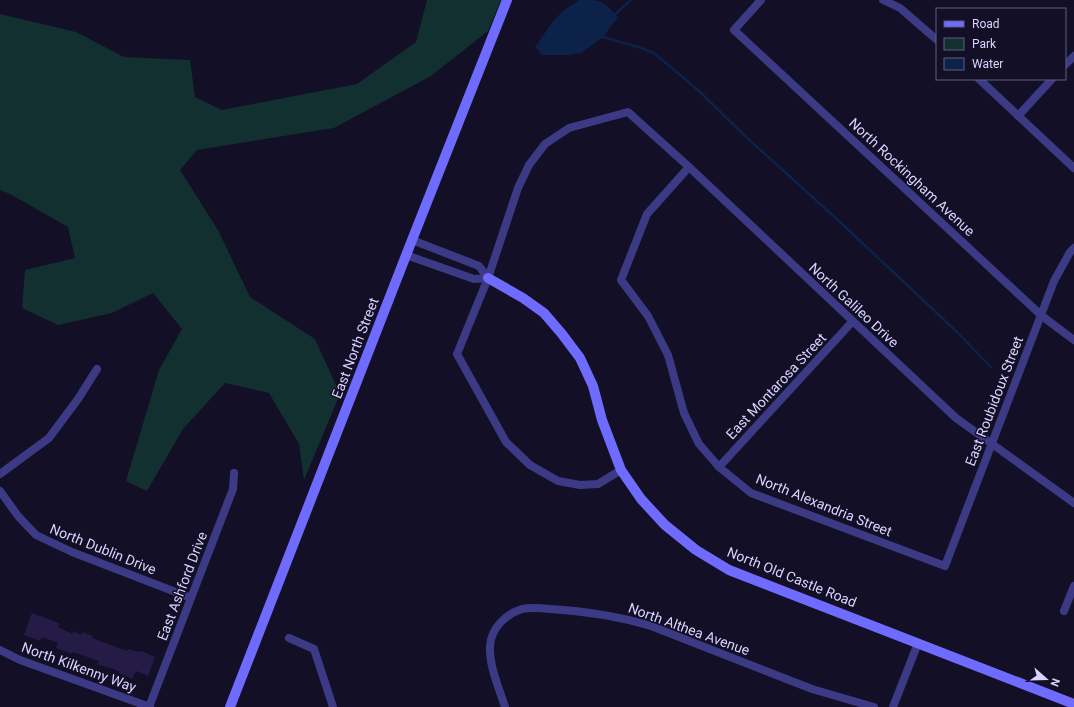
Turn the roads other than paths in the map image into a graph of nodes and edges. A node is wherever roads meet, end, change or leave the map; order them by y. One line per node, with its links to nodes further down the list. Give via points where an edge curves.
1 (508, 0): 12 (street, East North Street)
2 (761, 0): 16 (street, North Rockingham Avenue, via 734,30)
3 (883, 0): 4 (street, via 900,8)
4 (936, 39)
5 (1074, 56): 6 (street)
6 (1066, 65)
7 (980, 80): 9 (street)
8 (1051, 80): 9 (street)
9 (1018, 116): 11 (street)
10 (689, 167): 15 (street, North Galileo Drive, via 628,112 569,128 545,144 528,166 518,188); 17 (street, North Galileo Drive); 21 (street, North Alexandria Street, via 647,214 621,280 648,316 668,355 684,413 699,444)
11 (1074, 168)
12 (412, 240): 14 (street, East North Street); 15 (street, via 479,266)
13 (1074, 248): 16 (street, East Roubidoux Street, via 1054,281)
14 (406, 255): 15 (street, via 474,279); 36 (street, East North Street)
15 (488, 278): 22 (street, North Old Castle Road, via 544,313 580,358 593,386 602,420); 22 (street, via 457,354 506,442 530,465 558,481 580,485 598,484)
16 (1041, 315): 18 (street, North Rockingham Avenue); 20 (street, East Roubidoux Street)
17 (852, 322): 20 (street, North Galileo Drive, via 956,418); 21 (street, East Montarosa Street)
18 (1074, 340)
19 (96, 369): 24 (street, via 49,438)
20 (992, 444): 26 (street, North Galileo Drive); 27 (street, East Roubidoux Street)
21 (719, 467): 27 (street, North Alexandria Street, via 751,493)
22 (621, 470): 32 (street, North Old Castle Road, via 641,499 665,525 696,550 729,570)
23 (234, 473): 29 (street, East Ashford Drive, via 233,489)
24 (0, 474)
25 (0, 491): 29 (street, North Dublin Drive, via 36,535 72,552)
26 (1074, 503)
27 (945, 566)
28 (1074, 586): 30 (street)
29 (191, 598): 35 (street, East Ashford Drive)
30 (1064, 611)
31 (289, 638): 37 (street, via 314,649)
32 (918, 643): 34 (street, North Old Castle Road); 40 (street)
33 (0, 650): 35 (street, North Kilkenny Way, via 20,660)
34 (1074, 704)
35 (149, 707)
36 (230, 707)
37 (332, 707)
38 (506, 707): 39 (street, North Althea Avenue, via 490,659 490,644 502,620 510,614 528,608 570,610 621,618 651,626 812,689)
39 (874, 707)
40 (893, 707)

